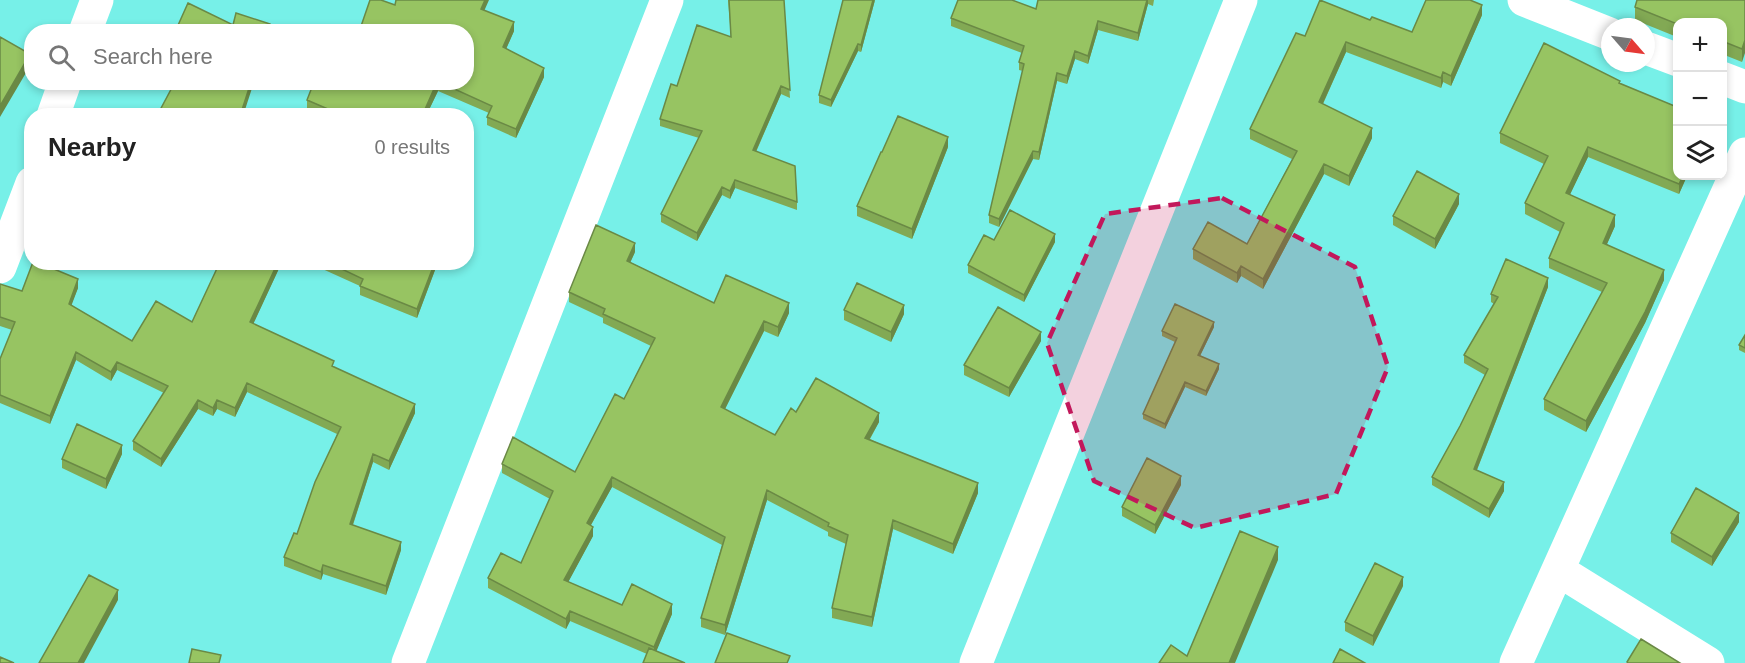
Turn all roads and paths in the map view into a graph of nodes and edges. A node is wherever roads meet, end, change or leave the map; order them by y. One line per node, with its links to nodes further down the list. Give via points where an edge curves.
1 (98, 0): 5 (street)
2 (667, 0): 19 (street)
3 (1241, 0): 20 (street)
4 (1524, 0): 6 (street)
5 (89, 24)
6 (1601, 30)
7 (1655, 51): 8 (street)
8 (1673, 58)
9 (1727, 80): 10 (street)
10 (1745, 87)
11 (64, 90): 12 (street)
12 (58, 108)
13 (1745, 154): 18 (street)
14 (24, 192): 16 (street)
15 (24, 204): 17 (street)
16 (0, 254)
17 (0, 267)
18 (1557, 570): 21 (street); 22 (street)
19 (408, 663)
20 (976, 663)
21 (1516, 663)
22 (1708, 663)

